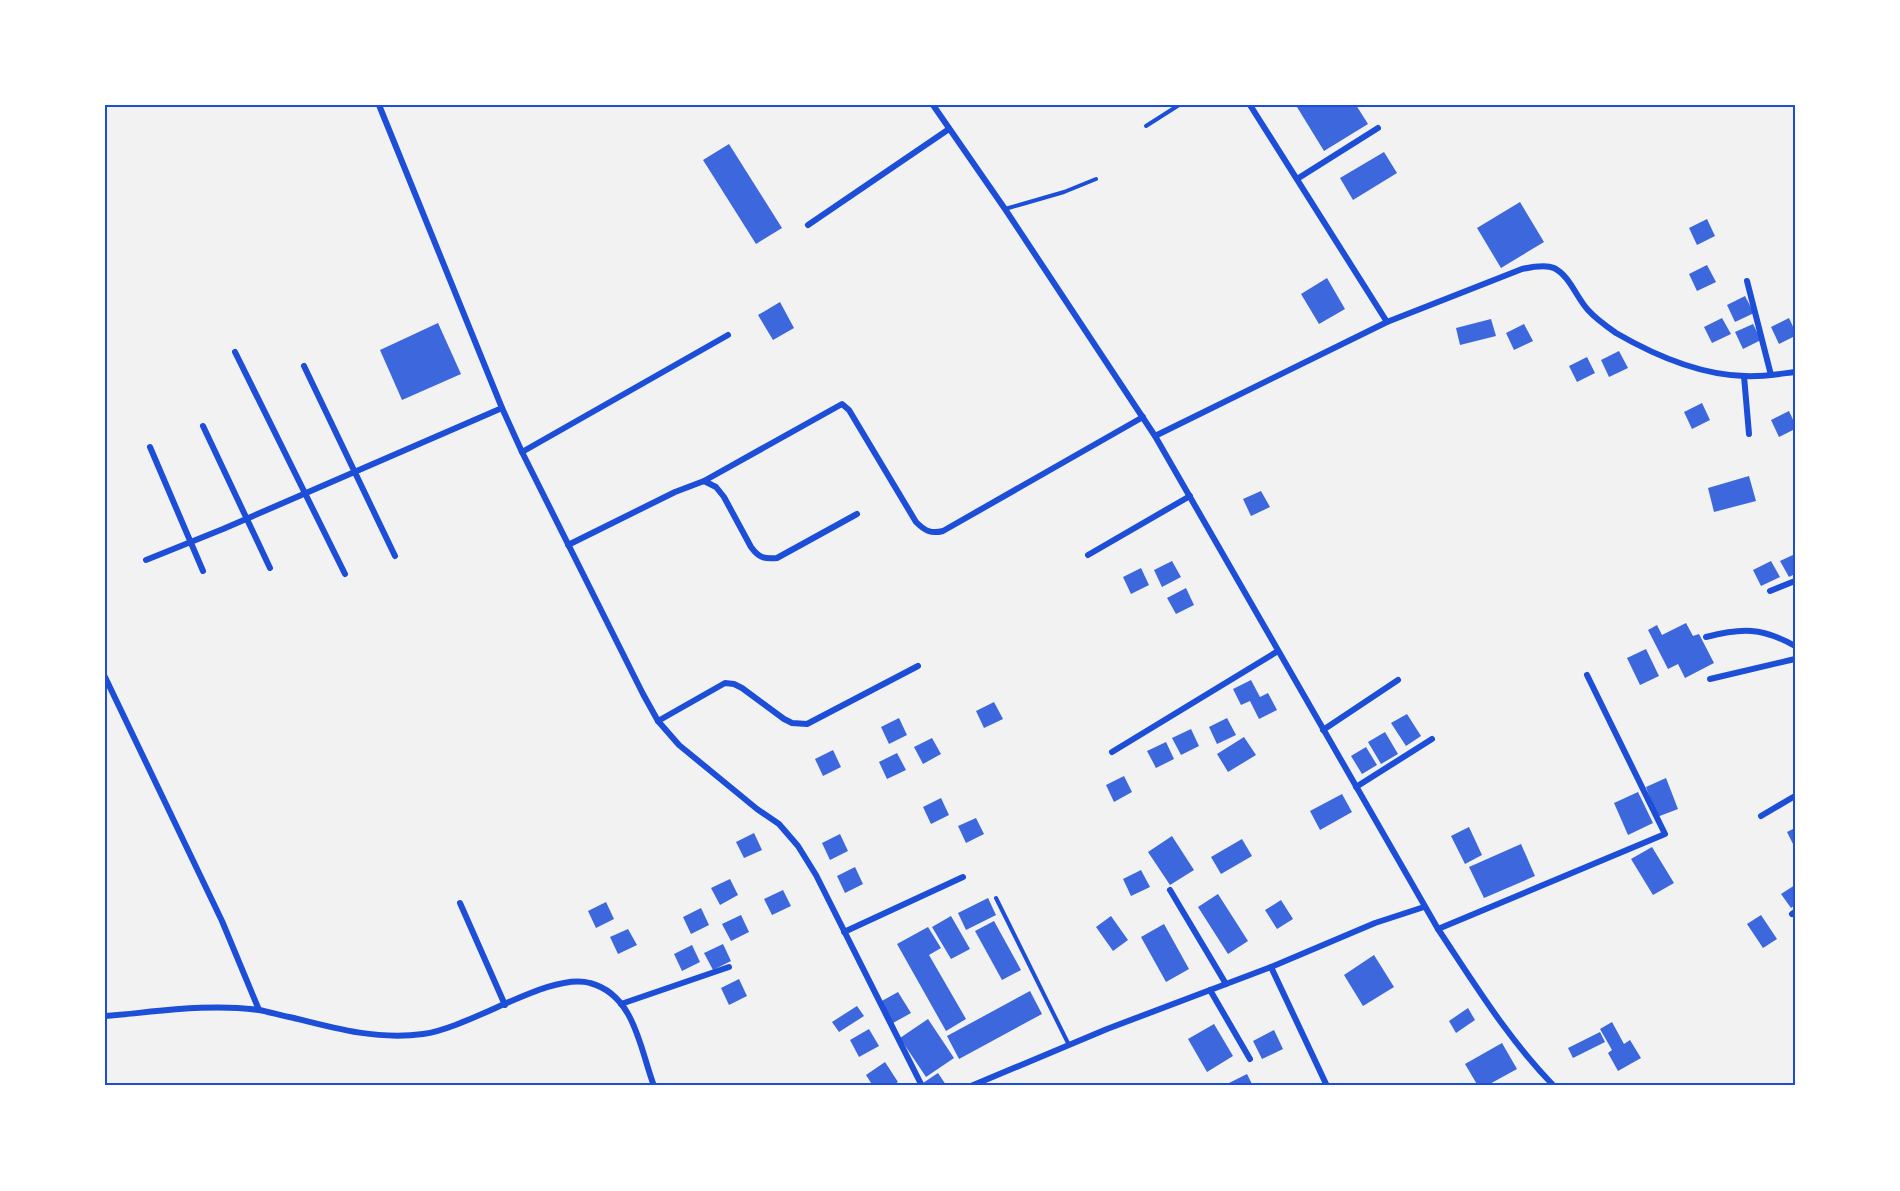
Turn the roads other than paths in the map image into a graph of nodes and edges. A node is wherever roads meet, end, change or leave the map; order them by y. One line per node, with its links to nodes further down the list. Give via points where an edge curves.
1 (379, 105): 20 (street)
2 (933, 105): 7 (street)
3 (1179, 105): 5 (lane)
4 (1250, 105): 9 (street)
5 (1146, 126)
6 (1378, 128): 9 (street)
7 (949, 129): 10 (street); 11 (street)
8 (1096, 179): 10 (lane)
9 (1297, 179): 13 (street)
10 (1005, 209): 21 (street)
11 (808, 225)
12 (1747, 281): 18 (street)
13 (1387, 322): 19 (street, via 1522,268 1552,267 1563,275 1587,310 1618,334 1696,368); 24 (street)
14 (728, 335): 26 (street)
15 (235, 352): 29 (street)
16 (304, 366): 27 (street)
17 (1795, 372): 18 (street)
18 (1771, 375): 19 (street)
19 (1744, 376): 23 (street)
20 (502, 408): 26 (street); 27 (street)
21 (1143, 417): 24 (street); 28 (street, via 935,533 916,522 842,404)
22 (203, 426): 32 (street)
23 (1749, 434)
24 (1155, 436): 30 (street)
25 (150, 447): 33 (street)
26 (522, 452): 34 (street)
27 (355, 472): 29 (street); 36 (street)
28 (704, 481): 31 (street, via 716,487 751,547 758,556 766,558 777,558); 34 (street)
29 (304, 494): 32 (street); 40 (street)
30 (1190, 496): 35 (street); 45 (street)
31 (857, 514)
32 (246, 519): 33 (street); 38 (street)
33 (189, 543): 37 (street); 39 (street)
34 (568, 544): 52 (street)
35 (1088, 555)
36 (395, 556)
37 (146, 560)
38 (270, 568)
39 (203, 571)
40 (345, 574)
41 (1795, 581): 42 (street)
42 (1770, 591)
43 (1706, 637): 44 (street, via 1748,630)
44 (1795, 646)
45 (1278, 651): 53 (street); 55 (street)
46 (1795, 659): 50 (street)
47 (918, 666): 52 (street, via 807,724 792,723 742,688 725,683)
48 (1587, 675): 64 (street, via 1665,834)
49 (105, 677): 72 (street, via 222,921)
50 (1710, 679)
51 (1398, 680): 53 (street)
52 (658, 721): 65 (street, via 679,745 786,831 816,875)
53 (1323, 730): 56 (street)
54 (1432, 739): 56 (street)
55 (1112, 752)
56 (1356, 787): 63 (street)
57 (1795, 796): 58 (street)
58 (1761, 816)
59 (963, 877): 65 (street)
60 (1170, 890): 68 (street)
61 (996, 898): 74 (lane)
62 (460, 903): 71 (street)
63 (1424, 907): 64 (street); 67 (street)
64 (1438, 929): 80 (street, via 1529,1061)
65 (844, 932): 77 (street)
66 (729, 967): 70 (street)
67 (1271, 967): 68 (street); 79 (street)
68 (1226, 984): 69 (street)
69 (1210, 990): 74 (street); 75 (street)
70 (621, 1004): 71 (street, via 590,982 567,981); 76 (street, via 637,1030)
71 (505, 1005): 72 (street, via 461,1025 394,1037 358,1034)
72 (260, 1010): 73 (street, via 208,1006)
73 (105, 1016)
74 (1069, 1045): 78 (street)
75 (1250, 1059)
76 (654, 1086)
77 (922, 1086)
78 (971, 1086)
79 (1327, 1086)
80 (1554, 1086)

